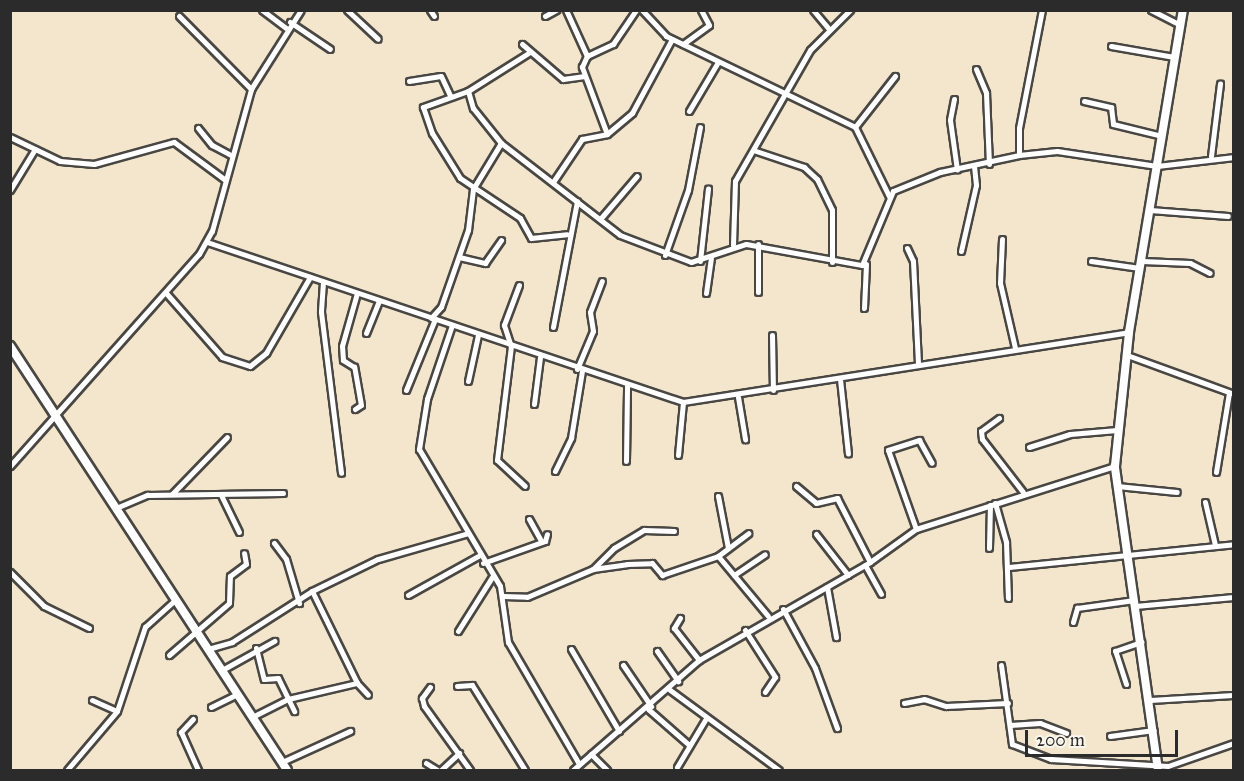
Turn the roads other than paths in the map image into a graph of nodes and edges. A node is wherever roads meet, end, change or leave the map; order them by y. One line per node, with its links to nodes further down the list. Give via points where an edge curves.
1 (262, 10): 20 (street)
2 (301, 10): 18 (street)
3 (346, 10): 22 (street)
4 (430, 10): 16 (street)
5 (556, 10): 17 (street)
6 (566, 10): 29 (street)
7 (636, 10): 29 (street, via 613,44)
8 (642, 10): 23 (street)
9 (701, 10): 25 (street, via 709,25)
10 (813, 10): 21 (street)
11 (850, 10): 21 (street)
12 (1042, 10): 54 (street, via 1019,128)
13 (1151, 10): 19 (street)
14 (1183, 10): 19 (street)
15 (180, 16): 37 (street)
16 (434, 16)
17 (545, 16)
18 (290, 22): 20 (street); 27 (street)
19 (1180, 24): 30 (street)
20 (286, 28): 37 (street)
21 (829, 29): 39 (street, via 806,56)
22 (378, 39)
23 (672, 39): 25 (street); 47 (street, via 632,113)
24 (522, 44): 28 (street)
25 (683, 44): 31 (street)
26 (1111, 45): 30 (street)
27 (330, 49)
28 (530, 52): 33 (street, via 563,79); 38 (street)
29 (587, 56): 33 (street, via 582,64)
30 (1174, 57): 48 (street)
31 (718, 62): 39 (street); 43 (street)
32 (976, 69): 57 (street, via 986,93)
33 (585, 76): 47 (street)
34 (895, 76): 45 (street)
35 (409, 81): 40 (street, via 441,76)
36 (1220, 84): 55 (street)
37 (250, 89): 53 (street)
38 (468, 91): 40 (street); 50 (street, via 473,108)
39 (786, 96): 45 (street); 52 (street)
40 (451, 97): 67 (street, via 423,107 448,163)
41 (954, 99): 62 (street, via 950,120)
42 (1084, 101): 48 (street, via 1111,107 1113,124)
43 (689, 111)
44 (700, 127): 84 (street, via 688,190)
45 (855, 127): 69 (street)
46 (198, 128): 53 (street, via 212,145)
47 (607, 134): 65 (street, via 582,139)
48 (1162, 136): 58 (street)
49 (10, 137): 51 (street)
50 (501, 143): 65 (street); 67 (street)
51 (34, 149): 61 (street, via 60,161 94,164 174,142); 68 (street)
52 (756, 151): 81 (street, via 735,181); 89 (street, via 804,167 817,179 832,210)
53 (231, 154): 59 (street)
54 (1019, 155): 57 (street); 58 (street, via 1057,151)
55 (1211, 156): 56 (street); 58 (street)
56 (1233, 157)
57 (989, 164): 60 (street)
58 (1157, 166): 71 (street)
59 (227, 167): 61 (street); 64 (street)
60 (974, 167): 62 (street); 83 (street, via 975,191)
61 (216, 169): 64 (street)
62 (957, 170): 69 (street, via 906,183)
63 (637, 176): 73 (street)
64 (224, 179): 74 (street)
65 (553, 182): 70 (street)
66 (708, 188): 87 (street)
67 (473, 189): 75 (street, via 520,218 531,238); 85 (street)
68 (10, 190)
69 (889, 196): 90 (street)
70 (577, 201): 73 (street); 75 (street)
71 (1150, 210): 72 (street); 91 (street)
72 (1227, 216)
73 (601, 218): 84 (street, via 628,240)
74 (212, 231): 78 (street); 79 (street)
75 (567, 234): 107 (street, via 570,247)
76 (1002, 239): 114 (street, via 1000,283)
77 (501, 240): 85 (street, via 485,263)
78 (207, 242): 79 (street); 98 (street)
79 (219, 243): 93 (street)
80 (758, 244): 81 (street); 89 (street); 97 (street)
81 (734, 245): 86 (street)
82 (907, 248): 117 (street, via 913,261)
83 (961, 251)
84 (665, 255): 87 (street)
85 (459, 257): 102 (street)
86 (711, 258): 87 (street); 100 (street)
87 (700, 261)
88 (1091, 261): 91 (street)
89 (832, 262): 90 (street)
90 (866, 264): 103 (street)
91 (1142, 264): 92 (street, via 1190,263); 108 (street)
92 (1210, 273)
93 (310, 277): 95 (street); 98 (street, via 266,353 250,366 222,357)
94 (602, 280): 118 (street, via 590,312 593,331)
95 (323, 282): 99 (street); 143 (street, via 321,312)
96 (519, 285): 113 (street, via 504,325)
97 (758, 292)
98 (166, 293): 129 (street)
99 (357, 293): 101 (street); 128 (street, via 342,346 343,360 354,367 361,405)
100 (706, 293)
101 (379, 300): 104 (street); 109 (street)
102 (441, 307): 104 (street); 105 (street)
103 (864, 308)
104 (433, 319): 105 (street); 122 (street)
105 (444, 322): 106 (street)
106 (452, 325): 110 (street); 163 (street, via 418,444)
107 (553, 327)
108 (1129, 332): 114 (street); 115 (street)
109 (366, 333)
110 (478, 335): 113 (street); 120 (street)
111 (772, 335): 123 (street)
112 (10, 346): 129 (street)
113 (511, 346): 116 (street); 144 (street, via 498,464)
114 (1015, 348): 117 (street)
115 (1127, 355): 124 (street); 131 (street)
116 (540, 357): 118 (street); 127 (street)
117 (918, 365): 119 (street)
118 (579, 370): 121 (street); 141 (street, via 571,438)
119 (840, 379): 123 (street); 135 (street)
120 (468, 381)
121 (627, 387): 126 (street); 137 (street)
122 (406, 390)
123 (773, 390): 125 (street)
124 (1231, 394): 142 (street)
125 (738, 397): 126 (street); 133 (street)
126 (683, 402): 136 (street)
127 (534, 404)
128 (355, 409)
129 (56, 415): 139 (street); 156 (street)
130 (999, 418): 147 (street, via 981,431 982,439)
131 (1117, 430): 134 (street, via 1070,434); 140 (street)
132 (227, 437): 150 (street)
133 (745, 439)
134 (1029, 447)
135 (848, 454)
136 (678, 455)
137 (626, 461)
138 (932, 463): 159 (street, via 919,440 888,450)
139 (10, 466)
140 (1115, 466): 146 (street); 147 (street)
141 (555, 471)
142 (1216, 472)
143 (341, 473)
144 (525, 486)
145 (796, 486): 178 (street, via 816,503 837,498)
146 (1117, 486): 148 (street); 176 (street)
147 (1023, 492): 153 (street)
148 (1177, 492)
149 (283, 493): 151 (street)
150 (172, 494): 151 (street); 156 (street, via 147,495)
151 (221, 495): 161 (street)
152 (718, 496): 170 (street)
153 (1007, 499): 155 (street); 157 (street)
154 (1205, 502): 169 (street)
155 (992, 504): 157 (street); 159 (street); 171 (street)
156 (116, 508): 192 (street)
157 (1001, 513): 179 (street)
158 (529, 519): 166 (street)
159 (916, 529): 178 (street)
160 (674, 531): 180 (street, via 645,530 614,548)
161 (239, 532)
162 (748, 533): 170 (street)
163 (465, 534): 174 (street); 187 (street, via 378,559)
164 (547, 534): 166 (street)
165 (816, 534): 183 (street)
166 (542, 542): 177 (street)
167 (274, 543): 193 (street, via 286,560)
168 (1233, 544): 169 (street)
169 (1215, 545): 176 (street)
170 (728, 548): 175 (street)
171 (989, 548)
172 (244, 553): 200 (street, via 246,564 230,576 230,602)
173 (765, 554): 182 (street)
174 (478, 556): 177 (street); 188 (street)
175 (718, 556): 180 (street, via 662,575 652,563); 182 (street)
176 (1129, 557): 179 (street); 194 (street)
177 (483, 563): 184 (street)
178 (867, 564): 183 (street); 186 (street)
179 (1009, 567): 191 (street)
180 (593, 569): 189 (street, via 535,594)
181 (10, 572): 199 (street, via 44,606)
182 (734, 575): 196 (street)
183 (848, 575): 185 (street)
184 (492, 577): 189 (street); 202 (street)
185 (826, 587): 195 (street); 203 (street)
186 (881, 594)
187 (310, 596): 193 (street); 216 (street)
188 (408, 596)
189 (503, 596): 249 (street, via 508,642)
190 (1233, 597): 194 (street)
191 (1008, 598)
192 (175, 600): 200 (street); 232 (street, via 145,627)
193 (299, 603): 207 (street, via 232,642)
194 (1135, 603): 198 (street, via 1077,608); 205 (street)
195 (783, 609): 196 (street); 238 (street, via 815,668)
196 (768, 616): 201 (street)
197 (680, 618): 211 (street, via 674,628)
198 (1073, 622)
199 (89, 628)
200 (195, 629): 207 (street); 210 (street)
201 (745, 630): 211 (street); 221 (street, via 775,676)
202 (458, 631)
203 (836, 637)
204 (274, 641): 206 (street)
205 (1141, 642): 217 (street, via 1115,651); 227 (street)
206 (256, 648): 214 (street); 225 (street, via 264,679 278,678)
207 (208, 649): 214 (street)
208 (571, 649): 240 (street)
209 (657, 651): 215 (street)
210 (170, 655)
211 (699, 660): 215 (street)
212 (624, 665): 231 (street)
213 (1001, 665): 229 (street)
214 (222, 670): 222 (street)
215 (678, 681): 220 (street)
216 (357, 683): 223 (street); 225 (street)
217 (1126, 684)
218 (457, 686): 258 (street, via 472,685)
219 (430, 687): 246 (street, via 422,702)
220 (670, 690): 231 (street); 236 (street)
221 (765, 692)
222 (238, 694): 230 (street); 234 (street)
223 (368, 695)
224 (1233, 695): 227 (street)
225 (288, 699): 233 (street); 234 (street)
226 (92, 700): 232 (street)
227 (1150, 700): 239 (street)
228 (904, 703): 229 (street, via 924,699 946,706)
229 (1008, 703): 237 (street)
230 (211, 707)
231 (650, 708): 240 (street); 245 (street)
232 (117, 711): 253 (street)
233 (294, 711)
234 (252, 717): 250 (street)
235 (193, 719): 254 (street, via 181,732)
236 (705, 720): 245 (street); 261 (street)
237 (1010, 725): 242 (street, via 1040,723); 252 (street, via 1014,746 1052,759)
238 (837, 728)
239 (1154, 730): 243 (street); 252 (street)
240 (619, 731): 247 (street)
241 (350, 732): 250 (street)
242 (1066, 733)
243 (1110, 736)
244 (1233, 743): 252 (street)
245 (688, 744): 251 (street)
246 (459, 753): 256 (street); 257 (street)
247 (591, 754): 249 (street); 260 (street)
248 (426, 763): 255 (street)
249 (579, 764): 259 (street)
250 (283, 767)
251 (677, 767)
252 (1158, 768)
253 (67, 771)
254 (198, 771)
255 (436, 771)
256 (441, 771)
257 (470, 771)
258 (525, 771)
259 (573, 771)
260 (607, 771)
261 (779, 771)

